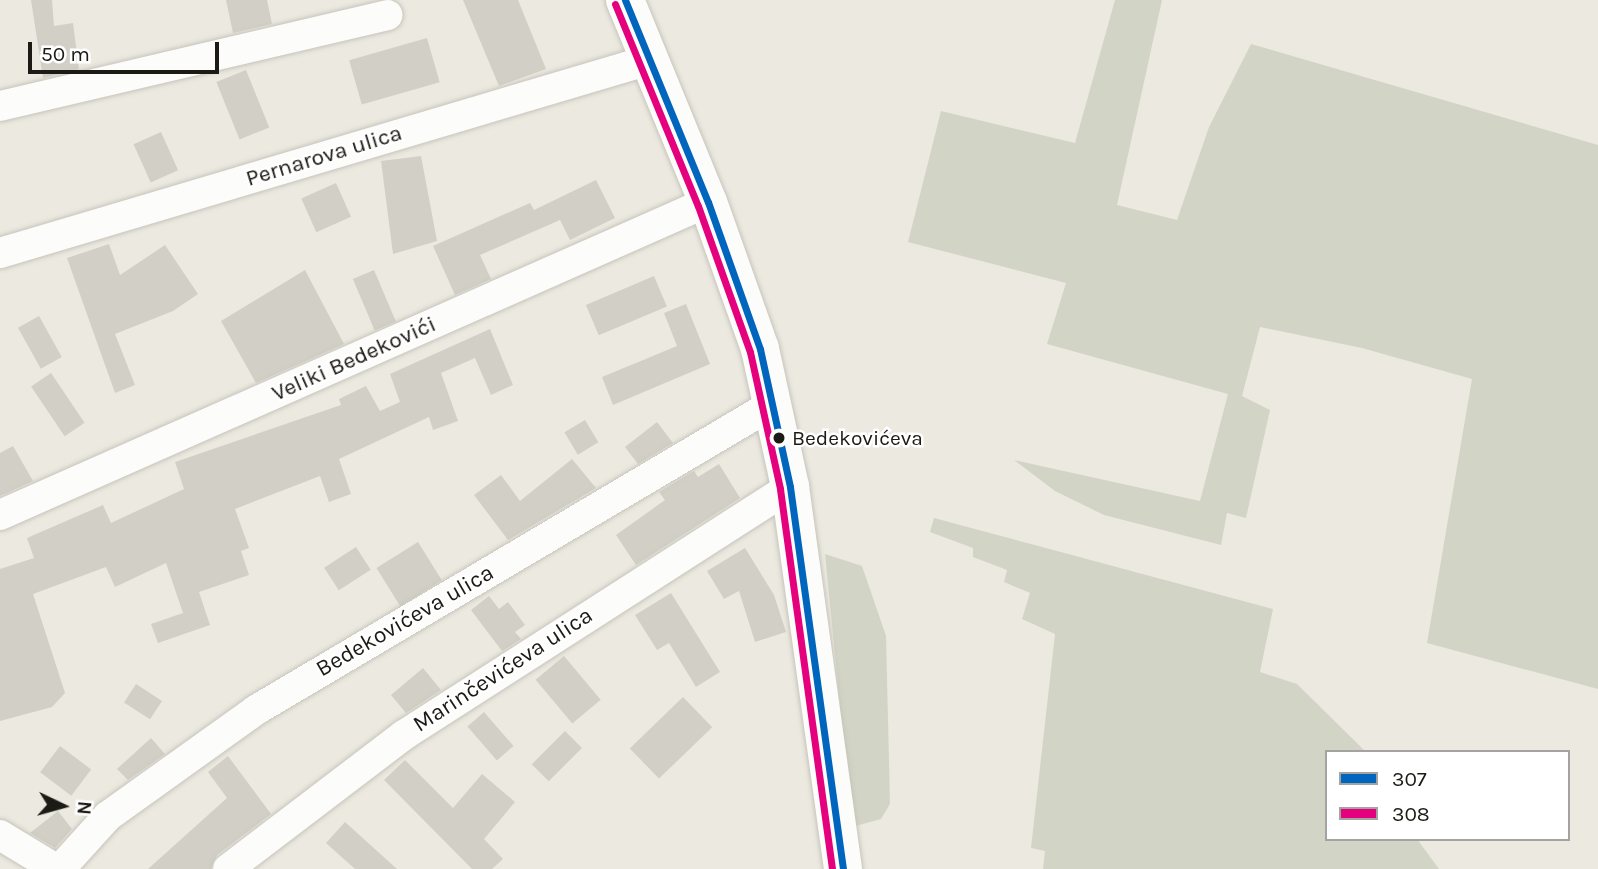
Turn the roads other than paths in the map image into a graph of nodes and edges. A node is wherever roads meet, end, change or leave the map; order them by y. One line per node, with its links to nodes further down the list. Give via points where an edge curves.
1 (625, 0): 3 (street)
2 (387, 16): 4 (street)
3 (649, 60): 5 (street); 6 (street, Pernarova ulica)
4 (0, 106)
5 (708, 202): 7 (street, via 752,326); 9 (street, Veliki Bedekovići)
6 (0, 253)
7 (773, 404): 8 (street); 11 (street, Bedekovićeva ulica, via 256,710 108,816)
8 (790, 487): 12 (street, Marinčevićeva ulica, via 404,734); 13 (street)
9 (0, 516)
10 (0, 835): 11 (street)
11 (58, 869)
12 (228, 869)
13 (843, 869)

